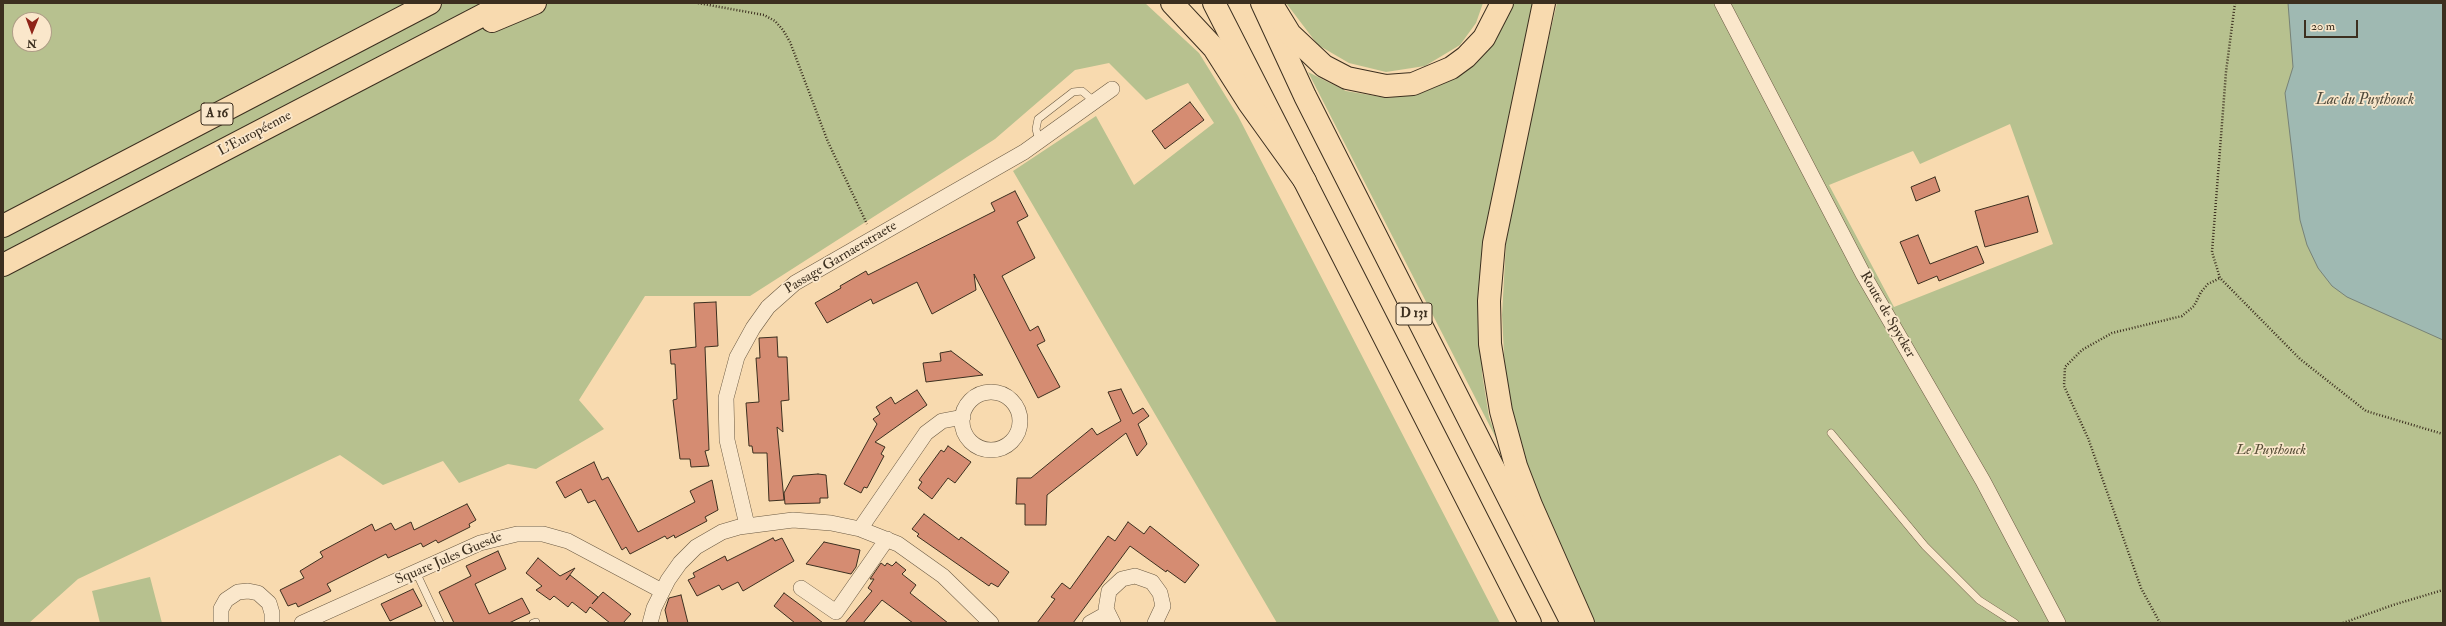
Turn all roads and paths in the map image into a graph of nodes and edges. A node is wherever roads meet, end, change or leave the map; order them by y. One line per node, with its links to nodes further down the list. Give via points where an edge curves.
1 (430, 3): 19 (main road, A 16)
2 (506, 3): 13 (main road, L'Européenne / A 16)
3 (535, 3): 13 (main road)
4 (698, 3): 20 (path, via 764,15 775,21 783,30 790,42 828,142)
5 (1172, 3): 17 (main road, via 1214,48)
6 (1214, 3): 17 (main road, D 131)
7 (1262, 3): 44 (main road, D 131, via 1312,110)
8 (1271, 3): 9 (main road, via 1290,34 1324,66 1347,78 1386,86 1413,84 1451,68 1484,38)
9 (1502, 3)
10 (1544, 3): 45 (main road, via 1494,243 1489,301 1490,336 1495,383 1516,466)
11 (1722, 3): 47 (street, Route de Spycker, via 1862,274 1982,481)
12 (2235, 3): 23 (path, via 2226,72 2212,252)
13 (402, 58): 18 (main road, L'Européenne / A 16)
14 (1112, 89): 15 (street, Passage Garnaerstraete)
15 (1095, 102): 16 (street, Passage Garnaerstraete); 16 (lane, via 1082,91 1073,92 1038,119 1036,129)
16 (1040, 142): 20 (street, Passage Garnaerstraete)
17 (1304, 181): 43 (main road, D 131)
18 (100, 215): 21 (main road, L'Européenne / A 16); 22 (main road)
19 (3, 226)
20 (874, 237): 27 (street, Passage Garnaerstraete, via 788,288 760,318 737,356 728,388 725,419 730,453)
21 (3, 265)
22 (3, 273)
23 (2220, 278): 26 (path, via 2300,359 2366,411); 48 (path, via 2208,284 2200,292 2194,306 2182,316 2112,333 2082,350 2065,367 2064,386 2088,438 2141,588)
24 (963, 417): 28 (street, via 942,421 926,433)
25 (1831, 433): 46 (lane, via 1930,551 1979,600)
26 (2443, 434)
27 (747, 525): 28 (street, via 772,521 806,521); 33 (street, via 722,532 696,547 673,571)
28 (860, 529): 29 (street)
29 (887, 539): 31 (street, via 836,612); 40 (street, via 940,572)
30 (416, 572): 33 (street, Square Jules Guesde, via 489,539 507,535 535,534 568,541); 37 (street, Square Jules Guesde); 38 (lane)
31 (801, 588)
32 (2443, 590): 49 (path)
33 (662, 591): 39 (street)
34 (1111, 618): 41 (street); 42 (street, via 1106,600 1112,587 1126,577 1140,576 1155,585 1162,597 1162,611)
35 (220, 623): 36 (street, via 221,609 226,600 238,592 248,591 258,593 269,603)
36 (272, 623)
37 (302, 623)
38 (440, 623)
39 (650, 623)
40 (991, 623)
41 (1090, 623)
42 (1156, 623)
43 (1530, 623)
44 (1572, 623)
45 (1583, 623)
46 (2015, 623)
47 (2058, 623)
48 (2160, 623)
49 (2343, 623)

